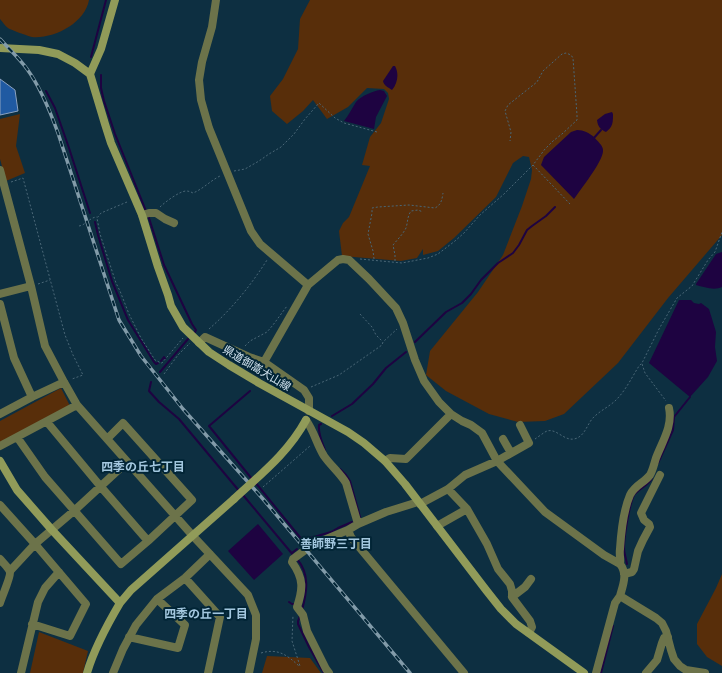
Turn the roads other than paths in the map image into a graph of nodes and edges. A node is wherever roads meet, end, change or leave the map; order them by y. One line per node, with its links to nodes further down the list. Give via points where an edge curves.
1 (115, 0): 4 (main road, via 101,49)
2 (216, 0): 10 (street, via 199,80 201,100 209,128 251,231 260,244)
3 (0, 48): 4 (main road, via 39,50 58,54)
4 (90, 74): 7 (main road, 県道御嵩犬山線, via 111,143 135,198)
5 (0, 170): 6 (street)
6 (4, 180): 9 (street)
7 (147, 214): 8 (street); 13 (main road, 県道御嵩犬山線, via 158,267 171,306 183,327)
8 (174, 223)
9 (34, 285): 11 (street); 15 (street, via 46,346)
10 (308, 285): 14 (street); 21 (street, via 338,260 349,260 396,308 424,381)
11 (0, 294)
12 (0, 304): 16 (street, via 14,358)
13 (197, 341): 14 (street, via 205,337); 19 (main road, 県道御嵩犬山線, via 209,352 258,383)
14 (264, 362): 19 (street, via 304,390 310,398)
15 (64, 382): 16 (street); 17 (street)
16 (32, 397): 20 (street)
17 (77, 405): 23 (street); 26 (street)
18 (669, 408): 51 (street, via 668,428 649,476 634,488 629,499 622,529)
19 (309, 411): 22 (main road); 33 (main road, 県道御嵩犬山線, via 348,432)
20 (0, 413)
21 (451, 414): 30 (street, via 482,433); 33 (street, via 406,459 390,458)
22 (306, 420): 42 (street, via 328,462 346,483); 46 (main road, bridge, via 286,450)
23 (46, 422): 25 (street); 35 (street)
24 (520, 425): 29 (street, via 529,443)
25 (17, 437): 28 (street); 40 (street, via 45,477)
26 (107, 439): 32 (street); 41 (street, via 123,423 192,500)
27 (503, 439): 29 (street)
28 (0, 446)
29 (511, 453): 30 (street)
30 (497, 460): 36 (street, via 465,475); 51 (street, via 545,512)
31 (0, 461): 44 (main road, via 18,490)
32 (127, 462): 35 (street); 41 (street)
33 (385, 462): 37 (main road, 県道御嵩犬山線)
34 (660, 475): 54 (street, via 641,513 650,527 638,552 634,569)
35 (101, 487): 40 (street); 47 (street)
36 (448, 489): 37 (street); 39 (street)
37 (419, 503): 42 (street, via 386,512); 43 (main road, 県道御嵩犬山線)
38 (0, 504): 48 (street)
39 (467, 509): 43 (street); 58 (street, via 498,569 510,584)
40 (75, 510): 44 (street); 47 (street, via 120,564)
41 (175, 516): 46 (street); 47 (street)
42 (358, 524): 45 (street)
43 (436, 526): 63 (main road, 県道御嵩犬山線, via 501,609)
44 (52, 530): 48 (street); 61 (main road)
45 (348, 530): 71 (street, via 312,545 292,562 299,571 302,582 297,607); 72 (street, via 355,542)
46 (193, 536): 49 (street); 61 (main road, via 131,590)
47 (148, 541)
48 (35, 544): 52 (street); 53 (street)
49 (210, 554): 55 (street); 70 (street, via 248,595 256,615 256,639)
50 (0, 559): 52 (street)
51 (620, 564): 54 (street)
52 (10, 571): 60 (street)
53 (59, 572): 62 (street, via 45,588); 62 (street, via 86,604 70,636)
54 (624, 574): 57 (street)
55 (185, 578): 59 (street); 69 (street, via 220,617)
56 (531, 579): 58 (street)
57 (620, 596): 65 (street, via 662,623); 74 (street, via 615,603)
58 (512, 597): 63 (street, via 530,621 532,627)
59 (158, 599): 64 (street, via 136,624); 64 (street, via 185,625 178,648)
60 (0, 603)
61 (120, 603): 67 (main road, via 90,661)
62 (32, 624): 66 (street)
63 (529, 633): 73 (main road, 県道御嵩犬山線)
64 (129, 637): 68 (street)
65 (668, 637): 75 (street, via 664,638 657,660); 76 (street, via 674,658 680,666 686,670)
66 (21, 673)
67 (87, 673)
68 (113, 673)
69 (208, 673)
70 (249, 673)
71 (329, 673)
72 (464, 673)
73 (584, 673)
74 (596, 673)
75 (646, 673)
76 (705, 673)

